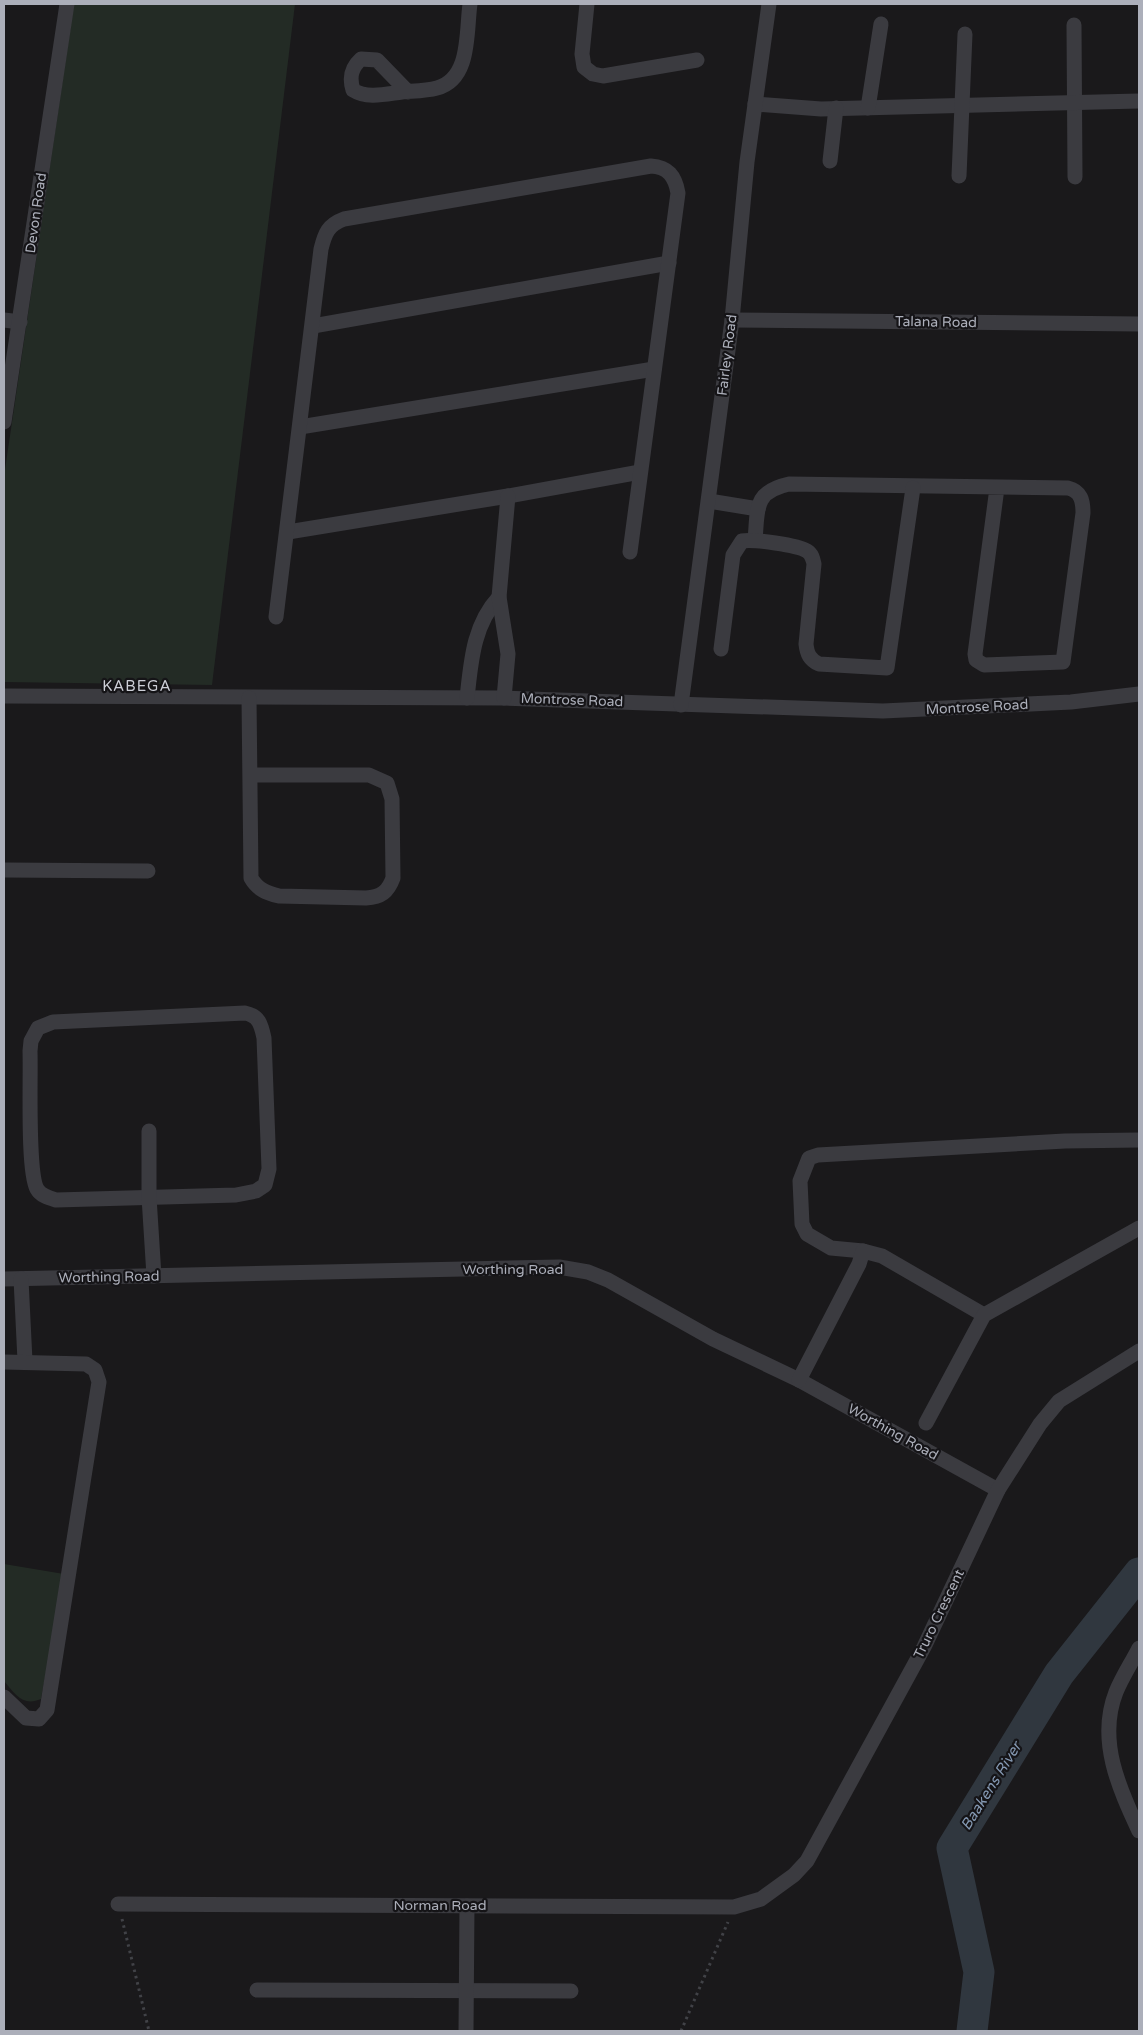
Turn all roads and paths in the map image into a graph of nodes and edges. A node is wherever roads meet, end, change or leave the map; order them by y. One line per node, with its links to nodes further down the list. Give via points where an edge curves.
1 (67, 4): 22 (street, Devon Road)
2 (470, 4): 9 (street, via 462,64 457,75 438,88)
3 (587, 4): 8 (street, via 582,54 584,67 593,74 604,76)
4 (769, 4): 12 (street, Fairley Road)
5 (881, 24): 15 (street)
6 (1074, 25): 11 (street)
7 (965, 34): 13 (street)
8 (697, 60)
9 (408, 92)
10 (1139, 101): 11 (street)
11 (1074, 103): 13 (street); 18 (street)
12 (755, 104): 14 (street); 21 (street, Fairley Road)
13 (962, 106): 15 (street); 17 (street)
14 (836, 108): 15 (street); 16 (street)
15 (868, 108)
16 (830, 161)
17 (959, 176)
18 (1075, 177)
19 (669, 263): 24 (street); 24 (street, via 678,193 676,180 662,167 651,166 344,219 331,225 321,249); 25 (street)
20 (4, 320): 22 (street)
21 (732, 320): 23 (street, Talana Road); 32 (street, Fairley Road)
22 (20, 322): 26 (street, Devon Road)
23 (1139, 324)
24 (314, 326): 27 (street)
25 (654, 369): 27 (street); 28 (street)
26 (4, 422)
27 (300, 427): 34 (street)
28 (640, 472): 31 (street); 36 (street)
29 (913, 488): 30 (street); 33 (street, via 789,484 772,488 763,496); 35 (street, via 887,668 813,662 806,651 814,564 812,556 806,550)
30 (997, 488): 30 (street, via 976,660 984,665 1063,662 1083,513 1080,496 1068,488)
31 (508, 496): 34 (street); 37 (street)
32 (709, 502): 33 (street); 45 (street, Fairley Road)
33 (758, 509): 35 (street)
34 (288, 532): 38 (street)
35 (755, 540): 39 (street, via 742,541 733,555)
36 (630, 552)
37 (498, 597): 43 (street, via 474,642); 44 (street, via 508,654)
38 (276, 617)
39 (721, 649)
40 (1139, 694): 45 (street, Montrose Road, via 1071,702 883,712)
41 (4, 696): 42 (street, Montrose Road)
42 (249, 698): 43 (street, Montrose Road); 46 (street)
43 (467, 698): 44 (street, Montrose Road)
44 (504, 698): 45 (street, Montrose Road)
45 (681, 705)
46 (250, 775): 46 (street, via 369,776 388,783 392,799 393,878 388,890 366,898 279,896 255,886 251,878)
47 (4, 870): 48 (street)
48 (148, 871)
49 (148, 1131): 51 (street)
50 (1139, 1140): 53 (street, via 1066,1141 828,1154 808,1158 800,1181 802,1224 807,1234 831,1248)
51 (148, 1197): 51 (street, via 236,1195 256,1191 265,1185 269,1168 264,1038 259,1020 253,1015 53,1022 38,1028 34,1034 30,1051 32,1165 37,1189 56,1200); 54 (street)
52 (1139, 1228): 57 (street)
53 (863, 1251): 57 (street, via 882,1256); 61 (street)
54 (154, 1276): 56 (street, Worthing Road); 61 (street, Worthing Road, via 559,1267 588,1272 608,1280 713,1339)
55 (4, 1279): 56 (street, Worthing Road)
56 (21, 1279): 59 (street)
57 (984, 1315): 62 (street)
58 (1139, 1351): 63 (street, Truro Crescent, via 1059,1401 1040,1424)
59 (26, 1361): 60 (street); 65 (street, via 86,1364 95,1370 99,1388 47,1710 39,1719 26,1718)
60 (4, 1362)
61 (799, 1380): 63 (street, Worthing Road)
62 (926, 1423)
63 (998, 1490): 67 (street, Truro Crescent, via 924,1647 807,1861 794,1875)
64 (1139, 1648): 66 (street, via 1116,1692 1109,1716 1113,1770)
65 (4, 1697)
66 (1139, 1831)
67 (761, 1899): 70 (street, Norman Road)
68 (118, 1904): 69 (street, Norman Road); 74 (path)
69 (468, 1906): 70 (street, Norman Road); 72 (street)
70 (734, 1907): 76 (path)
71 (257, 1990): 72 (street)
72 (466, 1990): 73 (street); 75 (street)
73 (571, 1991)
74 (149, 2031)
75 (466, 2031)
76 (681, 2031)

